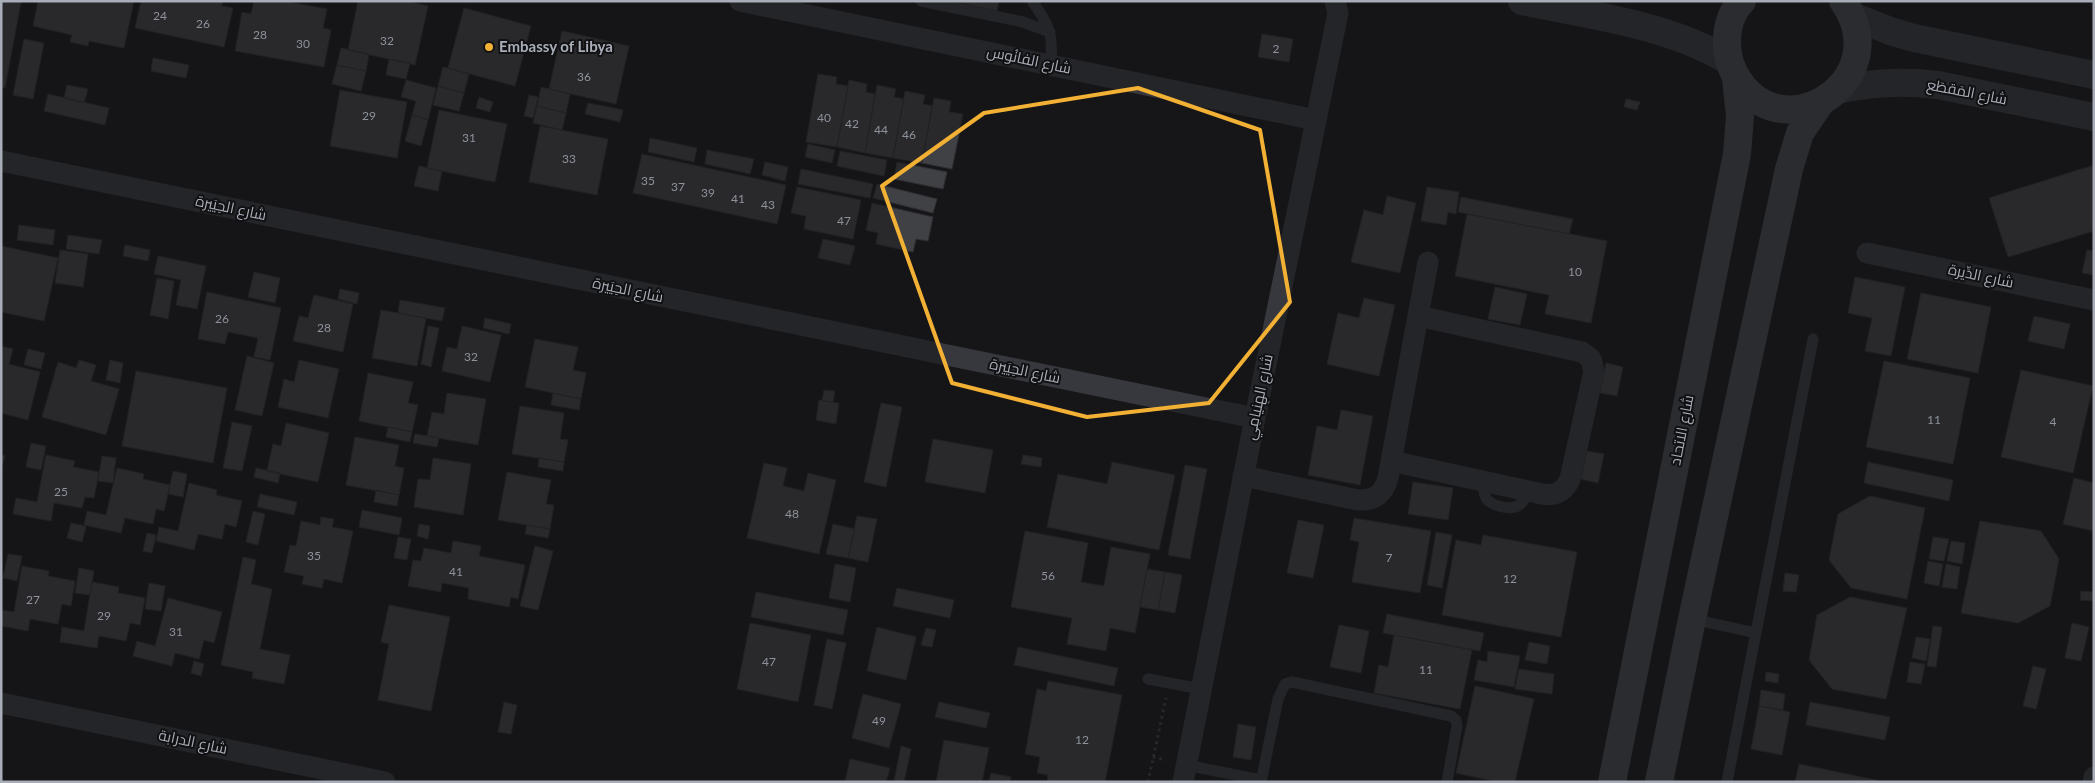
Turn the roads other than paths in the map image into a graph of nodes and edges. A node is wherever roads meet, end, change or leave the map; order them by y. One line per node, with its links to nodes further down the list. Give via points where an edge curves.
1 (740, 1): 9 (street, شارع الفانُوس)
2 (921, 1): 8 (lane, via 1023,22)
3 (1032, 1): 8 (lane)
4 (1522, 1): 10 (street, via 1668,33 1701,46)
5 (1742, 1): 10 (main road, شارع الاتحاد, via 1729,23 1726,42)
6 (1341, 5): 14 (street, شارع الهِنيامِي)
7 (1845, 5): 11 (street, via 1893,32 1914,38); 12 (main road, via 1857,35 1857,54 1850,73)
8 (1050, 32): 9 (lane)
9 (1051, 65): 14 (street, شارع الفانُوس)
10 (1732, 70): 12 (main road, via 1749,93 1765,103 1783,108 1802,108); 34 (main road, شارع الاتحاد, via 1740,116 1738,154)
11 (2094, 74)
12 (1830, 96): 13 (street, شارع المَقطَع, via 1863,84 1913,82); 24 (main road, via 1809,117 1793,150)
13 (2094, 117)
14 (1316, 120): 21 (street, شارع الهِنيامِي)
15 (1, 161): 21 (street, شارع الحِيَيرة)
16 (1867, 253): 18 (street, شارع الدِّيرة)
17 (1428, 262): 19 (street)
18 (2094, 300)
19 (1418, 316): 22 (street); 22 (street, via 1576,350 1591,359 1592,377 1567,485 1553,495)
20 (1813, 339): 25 (lane)
21 (1254, 418): 23 (street, شارع الهِنيامِي)
22 (1391, 461): 23 (street, via 1386,486 1374,498 1366,500)
23 (1243, 476): 27 (street, شارع الهِنيامِي)
24 (1692, 619): 25 (lane); 35 (main road)
25 (1756, 633): 36 (lane)
26 (1148, 679): 27 (lane)
27 (1201, 689): 29 (street, شارع الهِنيامِي)
28 (1, 703): 32 (street, شارع الدرابة)
29 (1184, 774): 31 (lane)
30 (2094, 777): 37 (street)
31 (1261, 781): 33 (lane, via 1278,699 1285,684 1292,682 1451,716 1457,726)
32 (386, 782)
33 (1447, 782)
34 (1612, 782)
35 (1659, 782)
36 (1727, 782)
37 (2093, 782)

